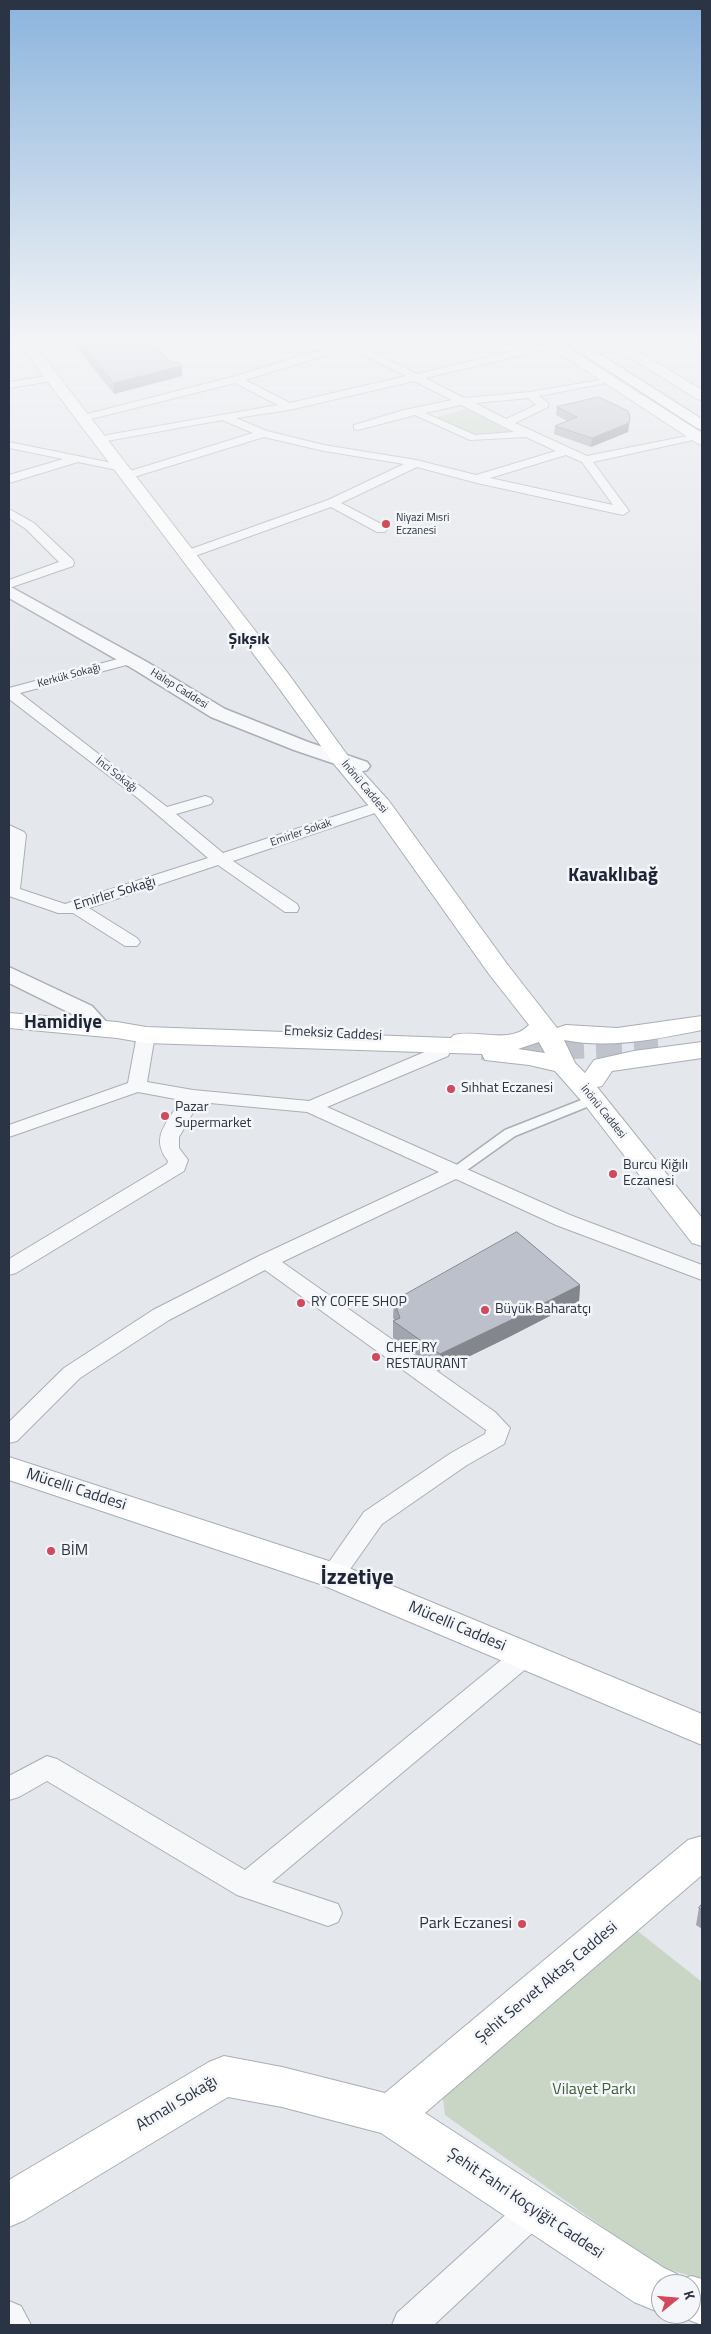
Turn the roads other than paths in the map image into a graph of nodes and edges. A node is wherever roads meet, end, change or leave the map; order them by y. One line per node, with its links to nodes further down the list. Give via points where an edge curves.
1 (18, 447): 9 (street)
2 (109, 447): 12 (main road, İnönü Caddesi)
3 (113, 447): 12 (main road, İnönü Caddesi)
4 (221, 447): 12 (street)
5 (320, 447): 11 (street)
6 (554, 447): 8 (street)
7 (644, 447): 10 (street)
8 (565, 452): 10 (street); 14 (street)
9 (78, 459): 12 (street); 13 (street)
10 (586, 460): 14 (street, via 623,510)
11 (416, 463): 14 (street); 15 (street)
12 (128, 470): 18 (main road, İnönü Caddesi); 23 (main road, İnönü Caddesi)
13 (9, 479)
14 (477, 479)
15 (332, 503): 17 (street); 18 (street)
16 (9, 513): 19 (street, via 30,526 68,563)
17 (381, 529)
18 (195, 552): 24 (main road, İnönü Caddesi)
19 (9, 584)
20 (9, 591): 21 (street, Halep Caddesi)
21 (129, 660): 22 (street, Kerkük Sokağı); 23 (street, Halep Caddesi, via 218,713)
22 (9, 692): 27 (street, İnci Sokağı)
23 (341, 760): 24 (street, Halep Caddesi); 26 (main road, İnönü Caddesi)
24 (360, 766): 38 (main road, İnönü Caddesi)
25 (205, 801): 27 (street)
26 (381, 806): 29 (street, Emirler Sokak); 38 (main road, İnönü Caddesi, via 498,969)
27 (164, 813): 29 (street, İnci Sokağı)
28 (9, 830): 30 (street, via 18,835)
29 (221, 860): 31 (street, Emirler Sokağı); 32 (street, İnci Sokağı)
30 (10, 891): 31 (street, Emirler Sokağı, via 64,909)
31 (76, 907): 33 (street)
32 (291, 908)
33 (131, 942)
34 (9, 974): 37 (street, via 84,1011)
35 (9, 1021): 37 (main road, Emeksiz Caddesi)
36 (702, 1023): 40 (main road)
37 (109, 1029): 39 (main road, Emeksiz Caddesi); 41 (main road, Emeksiz Caddesi, via 169,1027)
38 (554, 1029): 40 (main road); 41 (main road, Emeksiz Caddesi); 45 (main road, İnönü Caddesi); 47 (main road)
39 (146, 1035): 41 (main road, Emeksiz Caddesi); 43 (main road, Emeksiz Caddesi, via 183,1042); 46 (street)
40 (605, 1037): 44 (main road, via 603,1048)
41 (488, 1048): 43 (main road, Emeksiz Caddesi); 45 (main road, Emeksiz Caddesi)
42 (702, 1050): 44 (main road)
43 (441, 1052): 49 (street)
44 (622, 1061): 47 (main road, via 603,1065)
45 (564, 1066): 47 (main road, İnönü Caddesi)
46 (137, 1086): 48 (street); 50 (street)
47 (593, 1089): 51 (street, via 510,1133); 52 (main road, via 598,1090); 53 (main road, İnönü Caddesi)
48 (193, 1096): 49 (street); 55 (street, via 169,1137 169,1149 178,1160 178,1167)
49 (311, 1107): 51 (street)
50 (9, 1131)
51 (455, 1172): 54 (street); 56 (street, via 563,1220)
52 (702, 1220)
53 (702, 1237)
54 (266, 1261): 57 (street, via 161,1315 72,1373); 59 (street, via 498,1428 496,1438 459,1459 373,1518)
55 (9, 1268)
56 (702, 1273)
57 (9, 1435)
58 (9, 1468): 59 (main road, Mücelli Caddesi)
59 (332, 1575): 60 (main road, Mücelli Caddesi)
60 (525, 1655): 61 (main road, Mücelli Caddesi); 64 (street)
61 (702, 1730)
62 (9, 1789): 64 (street, via 47,1767)
63 (702, 1852): 66 (main road, Şehit Servet Aktaş Caddesi)
64 (247, 1886): 65 (street)
65 (328, 1913)
66 (391, 2115): 67 (main road, Atmalı Sokağı, via 282,2086 224,2076); 68 (main road, Şehit Fahri Koçyiğit Caddesi)
67 (9, 2205)
68 (535, 2210): 69 (main road, Şehit Fahri Koçyiğit Caddesi); 72 (street)
69 (651, 2286)
70 (9, 2318): 71 (street)
71 (14, 2325)
72 (409, 2325)

